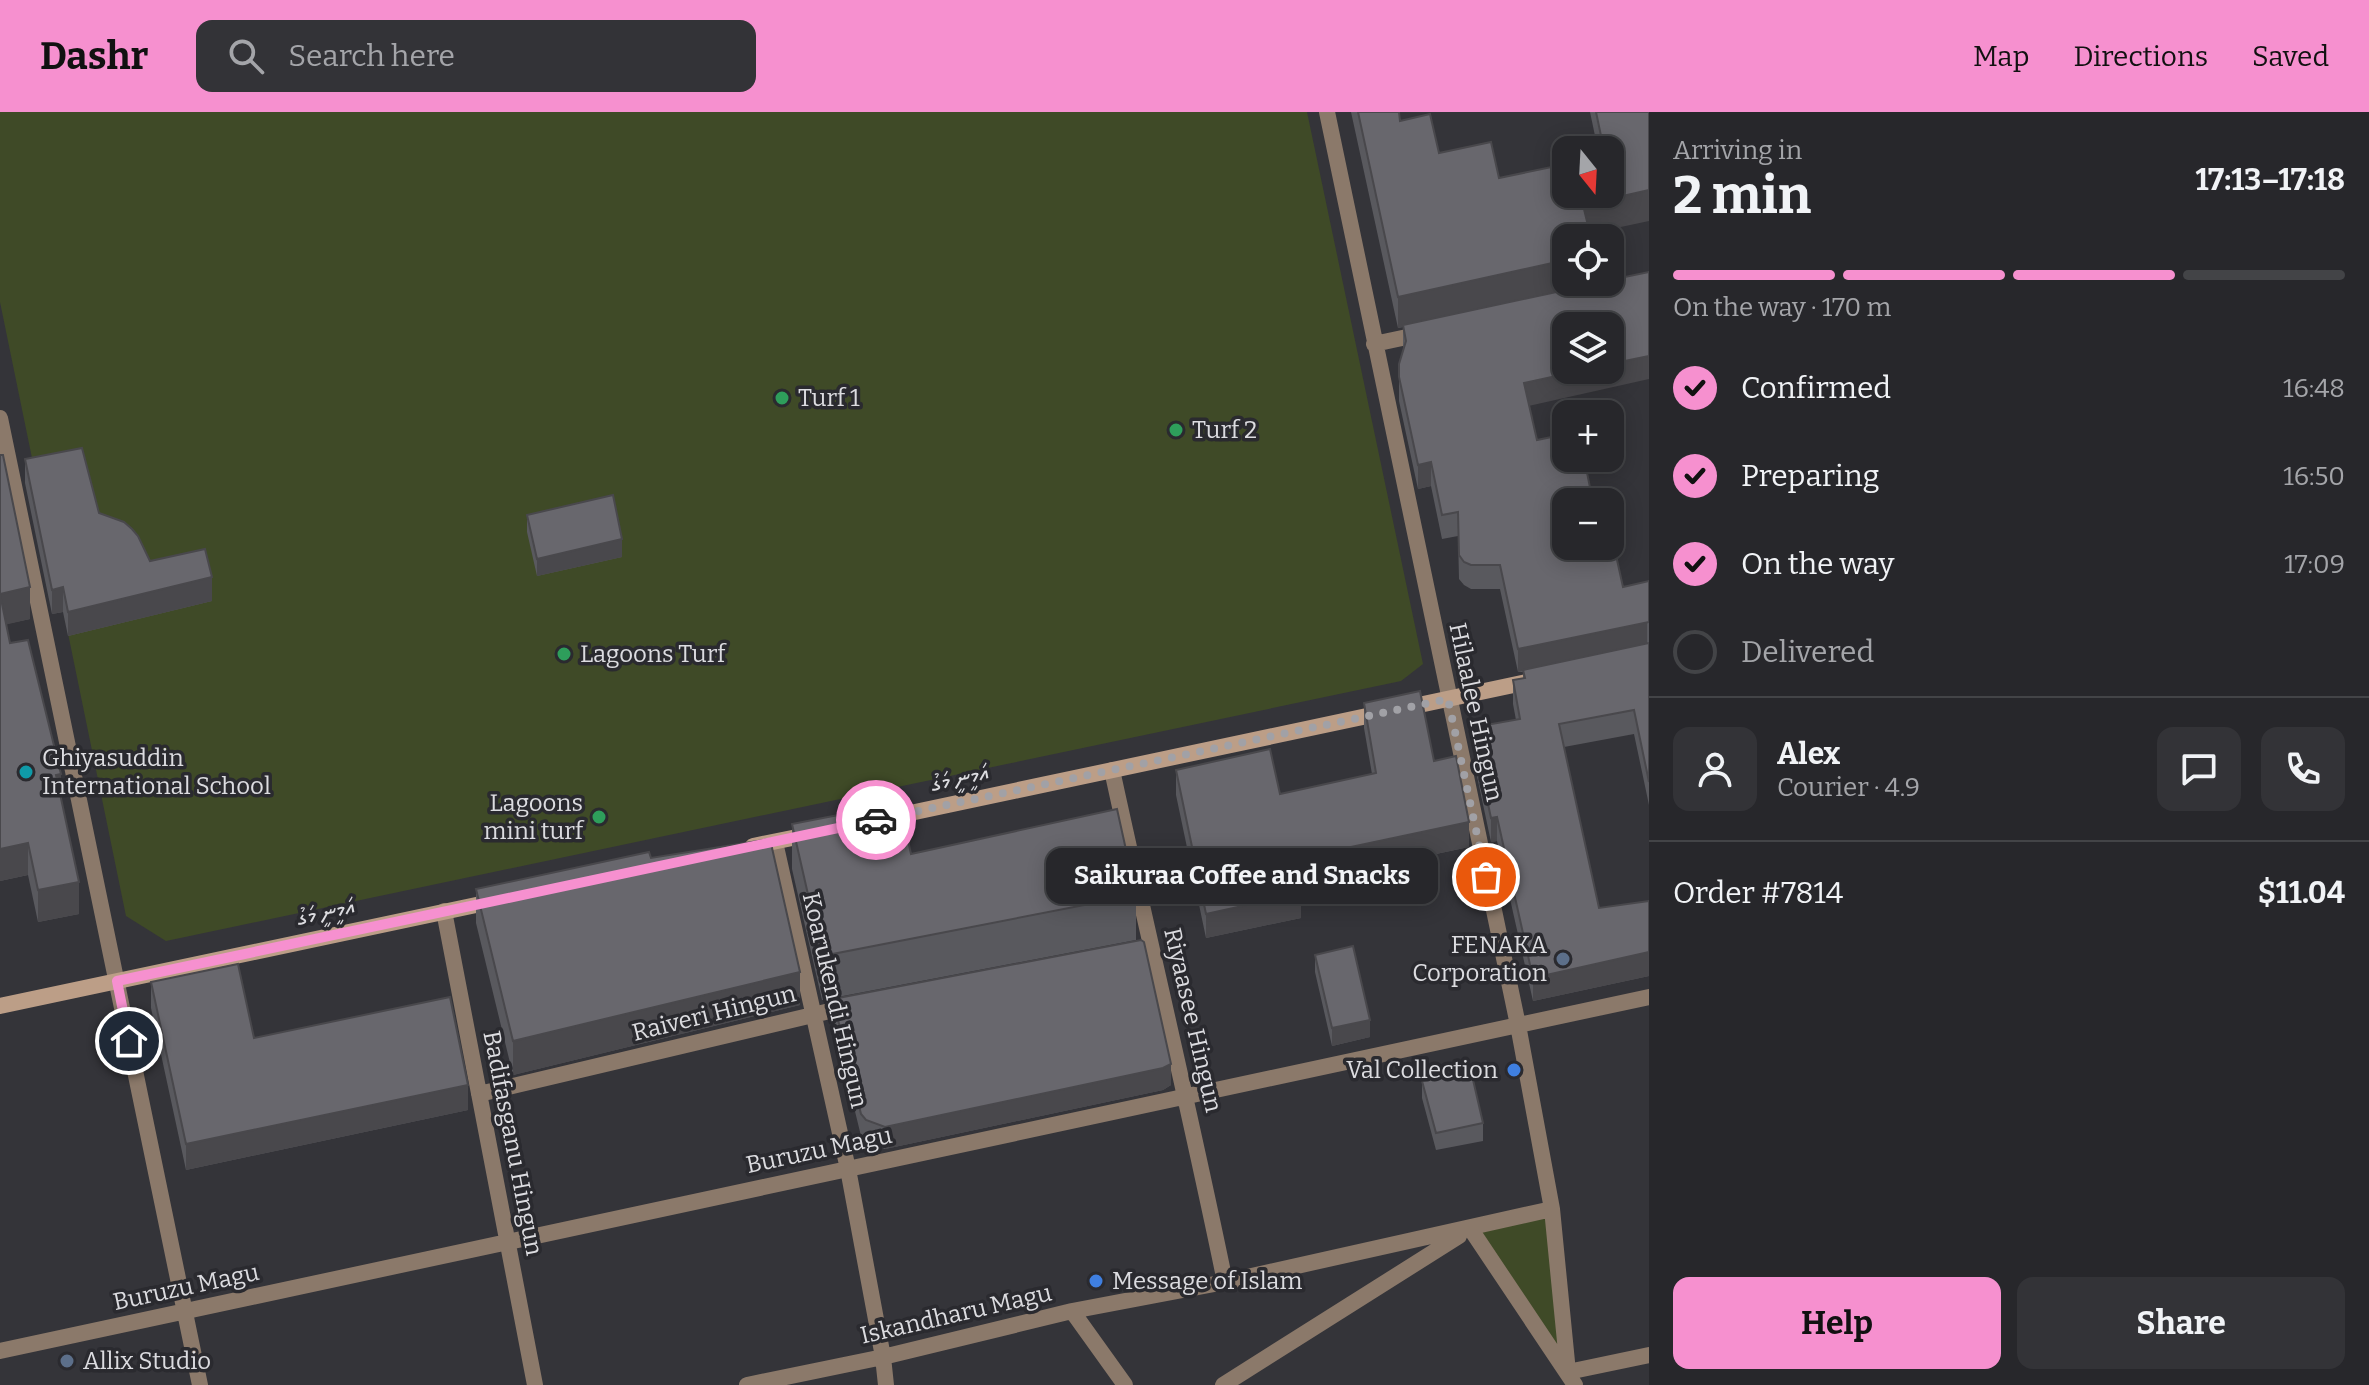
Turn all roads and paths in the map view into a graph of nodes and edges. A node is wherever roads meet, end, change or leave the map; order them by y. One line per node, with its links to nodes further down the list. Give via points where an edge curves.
1 (1327, 112): 3 (street, Hilaalee Hingun)
2 (1444, 329): 3 (street)
3 (1374, 344): 6 (street, Hilaalee Hingun)
4 (0, 418): 14 (street)
5 (1541, 679): 6 (street, އަމީނީ މަގު)
6 (1448, 699): 7 (street, އަމީނީ މަގު); 19 (street, Hilaalee Hingun)
7 (1112, 770): 8 (street, އަމީނީ މަގު); 21 (street, Riyaasee Hingun, via 1143,949)
8 (867, 822)
9 (821, 832): 10 (street)
10 (775, 842): 11 (street); 18 (street, Koarukendi Hingun)
11 (730, 851)
12 (504, 899): 13 (street, އަމީނީ މަގު)
13 (444, 911): 14 (street, އަމީނީ މަގު); 20 (street, Badifasganu Hingun)
14 (117, 981): 17 (street, އަމީނީ މަގު); 27 (street)
15 (1649, 997): 19 (street, Buruzu Magu)
16 (875, 1001): 18 (street, Raiveri Hingun)
17 (0, 1006)
18 (814, 1013): 20 (street, Raiveri Hingun); 22 (street, Koarukendi Hingun)
19 (1518, 1025): 21 (street, Buruzu Magu); 23 (street, Hilaalee Hingun)
20 (479, 1094): 25 (street, Badifasganu Hingun)
21 (1187, 1096): 22 (street, Buruzu Magu); 26 (street, Riyaasee Hingun)
22 (848, 1169): 25 (street, Buruzu Magu); 31 (street, Koarukendi Hingun)
23 (1552, 1209): 24 (street, Iskandharu Magu); 32 (street, Hilaalee Hingun)
24 (1470, 1228): 26 (street, Iskandharu Magu); 32 (street); 38 (street)
25 (509, 1242): 27 (street, Buruzu Magu); 34 (street, Badifasganu Hingun)
26 (1225, 1282): 28 (street, Iskandharu Magu)
27 (185, 1311): 29 (street, Buruzu Magu); 33 (street)
28 (1072, 1311): 31 (street, Iskandharu Magu); 37 (street)
29 (0, 1351)
30 (1649, 1355): 32 (street)
31 (883, 1357): 35 (street, Iskandharu Magu); 36 (street, Koarukendi Hingun)
32 (1571, 1378)
33 (200, 1385)
34 (535, 1385)
35 (747, 1385)
36 (886, 1385)
37 (1125, 1385)
38 (1223, 1385)

